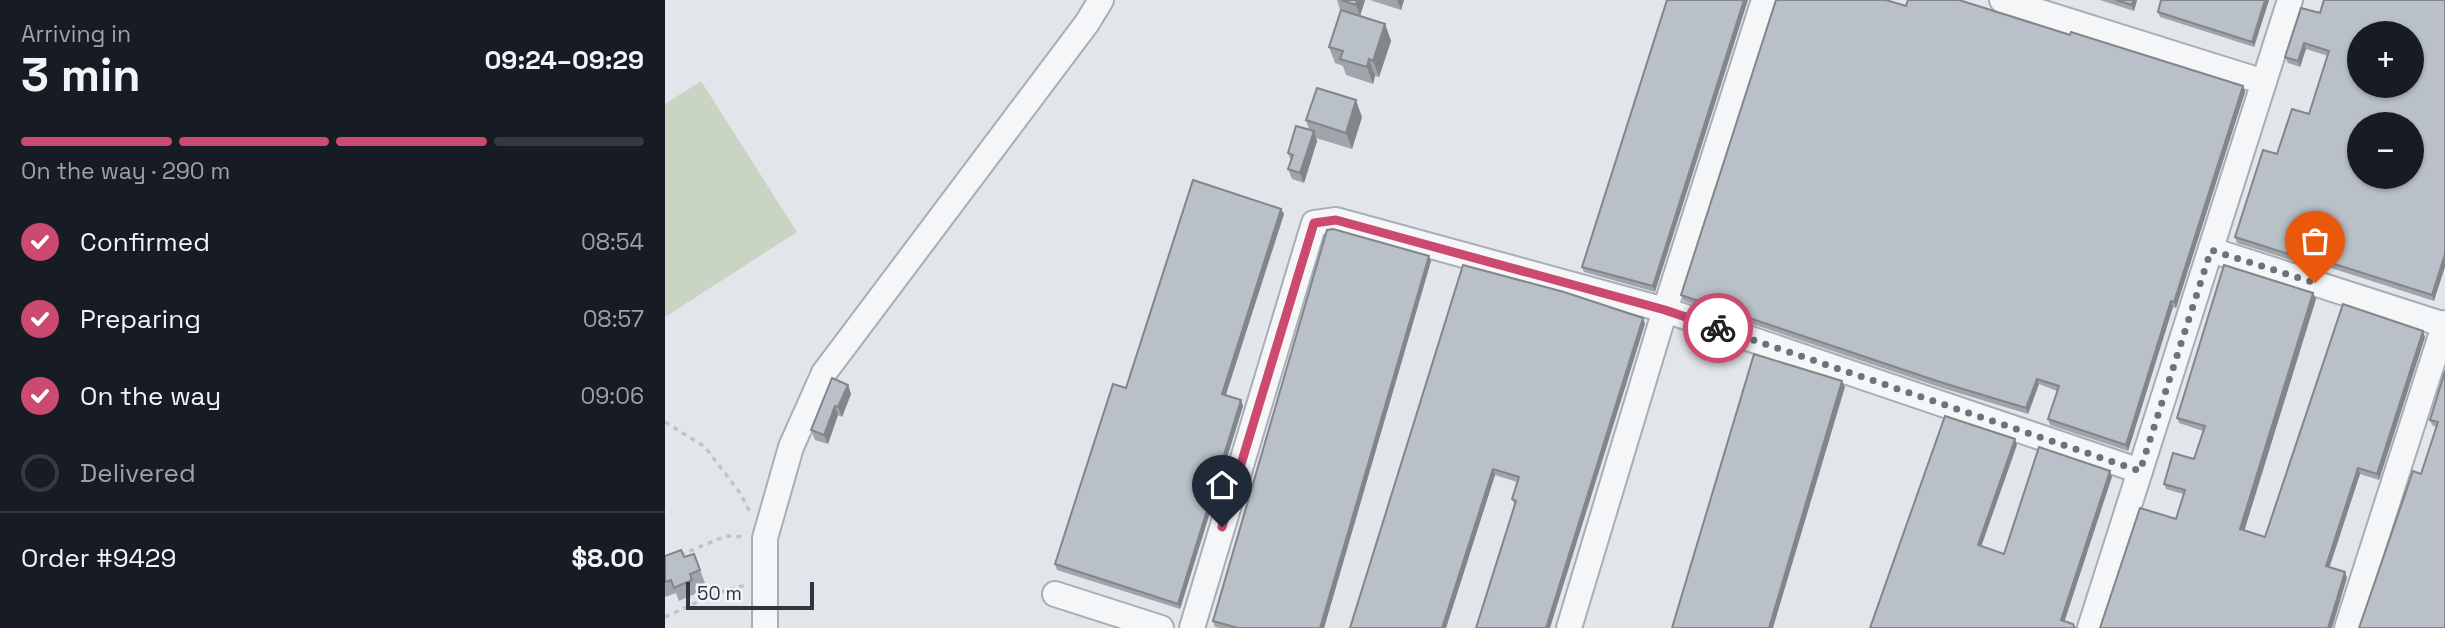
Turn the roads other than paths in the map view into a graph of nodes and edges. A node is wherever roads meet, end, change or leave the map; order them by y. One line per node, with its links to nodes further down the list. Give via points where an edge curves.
1 (1101, 0): 12 (lane, via 824,373 791,447 765,538)
2 (1764, 0): 7 (lane)
3 (2002, 0): 5 (lane)
4 (2290, 0): 5 (lane)
5 (2264, 82): 6 (lane)
6 (2211, 250): 8 (lane); 9 (lane)
7 (1665, 310): 9 (lane); 14 (lane, via 1336,220 1314,223); 15 (lane)
8 (2445, 324): 17 (lane)
9 (2140, 471): 16 (lane)
10 (1055, 594): 11 (lane)
11 (1119, 622): 13 (lane)
12 (765, 628)
13 (1161, 628)
14 (1192, 628)
15 (1569, 628)
16 (2090, 628)
17 (2347, 628)

